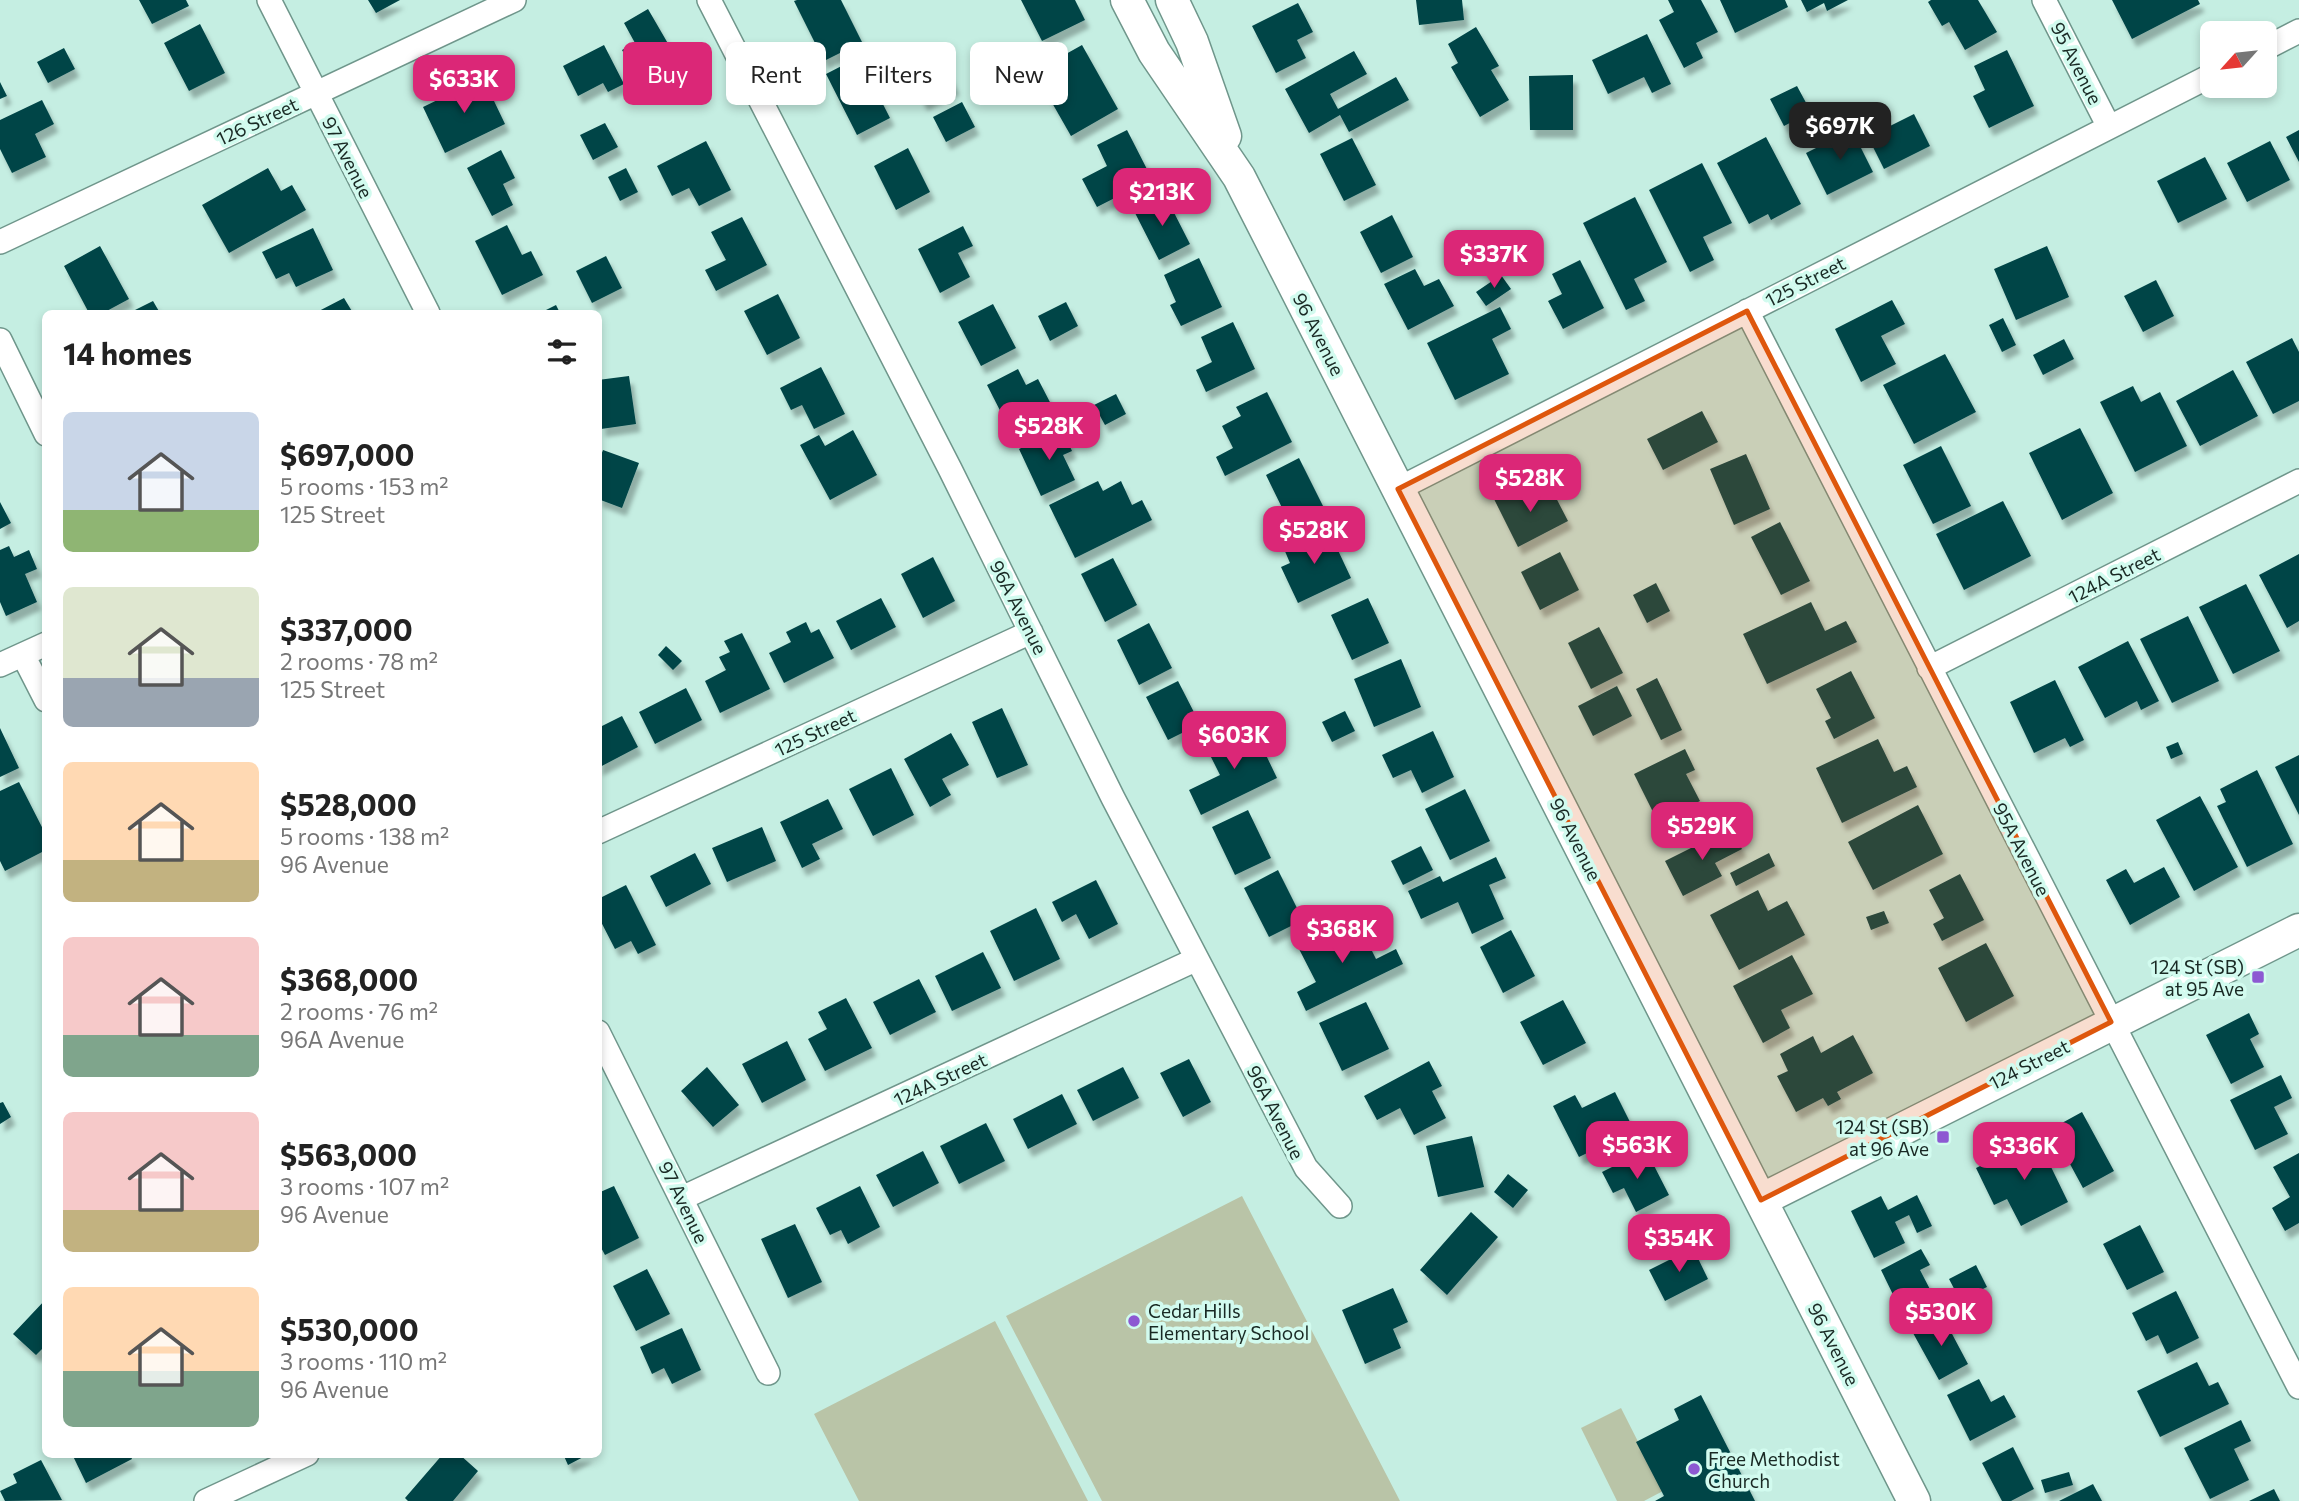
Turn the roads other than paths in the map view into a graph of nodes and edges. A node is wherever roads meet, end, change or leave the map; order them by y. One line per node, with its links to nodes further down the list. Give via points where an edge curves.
1 (269, 0): 10 (street, 97 Avenue)
2 (514, 0): 10 (street, 126 Street)
3 (709, 0): 20 (street, 96A Avenue)
4 (1127, 0): 12 (main road, 96 Avenue, via 1154,52)
5 (1172, 0): 12 (main road, 96 Avenue, via 1192,42)
6 (2044, 0): 11 (street, 95 Avenue)
7 (2299, 31): 8 (street)
8 (2277, 42)
9 (2200, 81): 11 (street, 125 Street)
10 (316, 93): 13 (street, 126 Street); 14 (street, 97 Avenue)
11 (2109, 127): 15 (street, 125 Street)
12 (1239, 177): 19 (main road, 96 Avenue)
13 (0, 242)
14 (426, 310)
15 (1747, 311): 19 (street, 125 Street); 24 (street, 95A Avenue)
16 (0, 340): 17 (street)
17 (42, 426)
18 (2299, 481): 24 (street, 124A Street)
19 (1398, 489): 32 (main road, 96 Avenue)
20 (1031, 632): 26 (street, 125 Street); 28 (street, 96A Avenue)
21 (42, 646): 22 (street)
22 (23, 655): 23 (street); 25 (street)
23 (0, 665)
24 (1929, 668): 29 (street, 95A Avenue)
25 (42, 692)
26 (602, 830)
27 (2299, 930): 29 (main road, 124 Street)
28 (1196, 959): 31 (street, 124A Street); 33 (street, 96A Avenue, via 1306,1168)
29 (2111, 1022): 32 (main road, 124 Street); 35 (street, 95A Avenue)
30 (602, 1040): 31 (street, 97 Avenue)
31 (682, 1198): 34 (street, 97 Avenue)
32 (1761, 1200): 38 (main road, 96 Avenue)
33 (1340, 1206)
34 (768, 1373)
35 (2299, 1387)
36 (298, 1458): 37 (street)
37 (206, 1501)
38 (1914, 1501)

